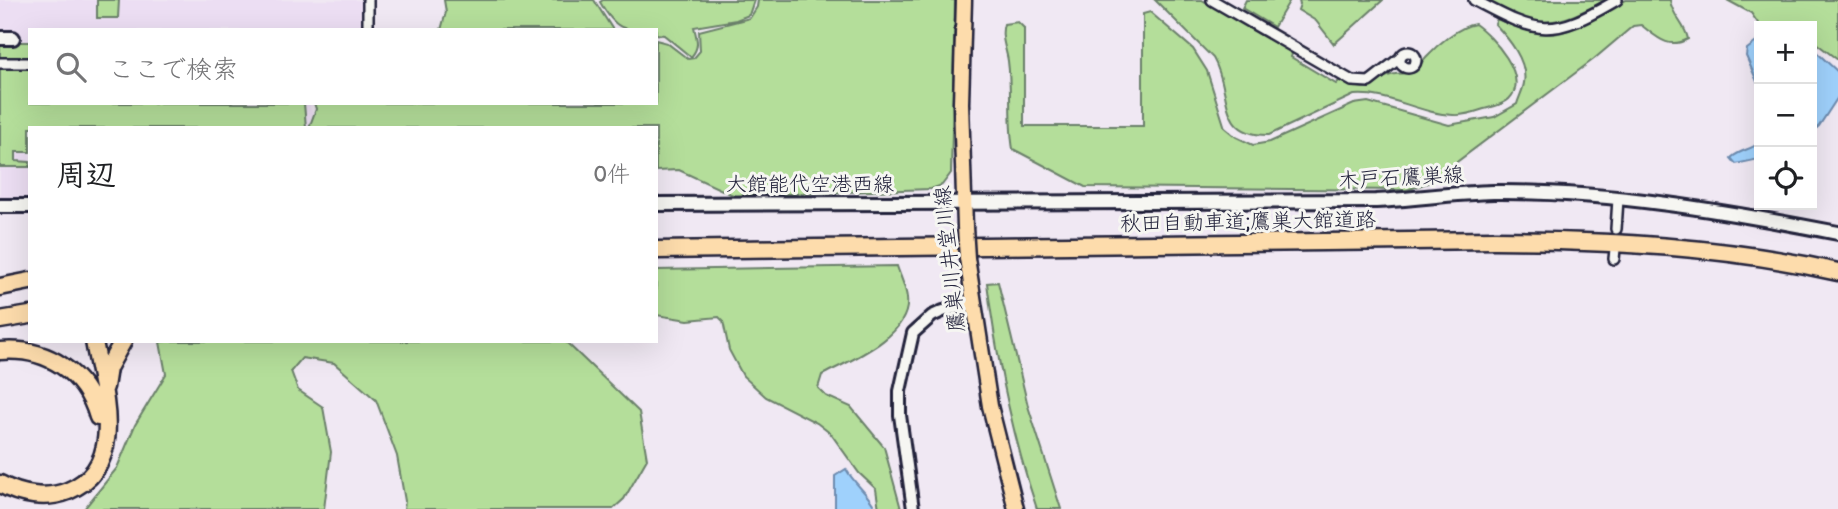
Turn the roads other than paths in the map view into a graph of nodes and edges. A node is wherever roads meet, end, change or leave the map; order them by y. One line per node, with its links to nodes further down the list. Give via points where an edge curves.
1 (368, 0): 6 (street)
2 (964, 0): 11 (main road, 鷹巣川井堂川線)
3 (1212, 0): 7 (street, via 1352,81 1370,82)
4 (1474, 0): 5 (street, via 1511,20 1548,30 1592,15)
5 (1617, 0)
6 (368, 28)
7 (1401, 58)
8 (0, 63): 9 (street)
9 (28, 63)
10 (1618, 199): 11 (main road, 木戸石鷹巣線, via 1494,192 1376,201); 15 (street); 16 (main road, 木戸石鷹巣線)
11 (963, 203): 12 (main road, 大館能代空港西線); 23 (main road, 鷹巣川井堂川線, bridge)
12 (658, 204)
13 (0, 206): 14 (main road)
14 (28, 206)
15 (1616, 229)
16 (1838, 233)
17 (658, 242): 19 (highway, 秋田自動車道;鷹巣大館道路, via 1609,234 1732,244)
18 (658, 250): 20 (highway, 秋田自動車道;鷹巣大館道路, via 1603,242 1747,254)
19 (1838, 264)
20 (1838, 272)
21 (28, 281): 22 (highway)
22 (0, 287)
23 (973, 304): 35 (street, via 932,316 913,333 900,391 900,415); 36 (main road, 鷹巣川井堂川線, via 990,406)
24 (28, 307): 25 (highway)
25 (0, 312)
26 (28, 315): 27 (highway)
27 (0, 320)
28 (86, 343): 32 (highway)
29 (94, 343): 32 (highway)
30 (122, 343): 32 (highway, via 108,368)
31 (0, 351): 32 (highway, via 27,352 58,362 81,382)
32 (102, 416): 33 (highway, via 95,455 74,479 36,487); 34 (highway, via 107,441 102,457 77,487 39,495)
33 (0, 474)
34 (0, 484)
35 (913, 509)
36 (1016, 509)

